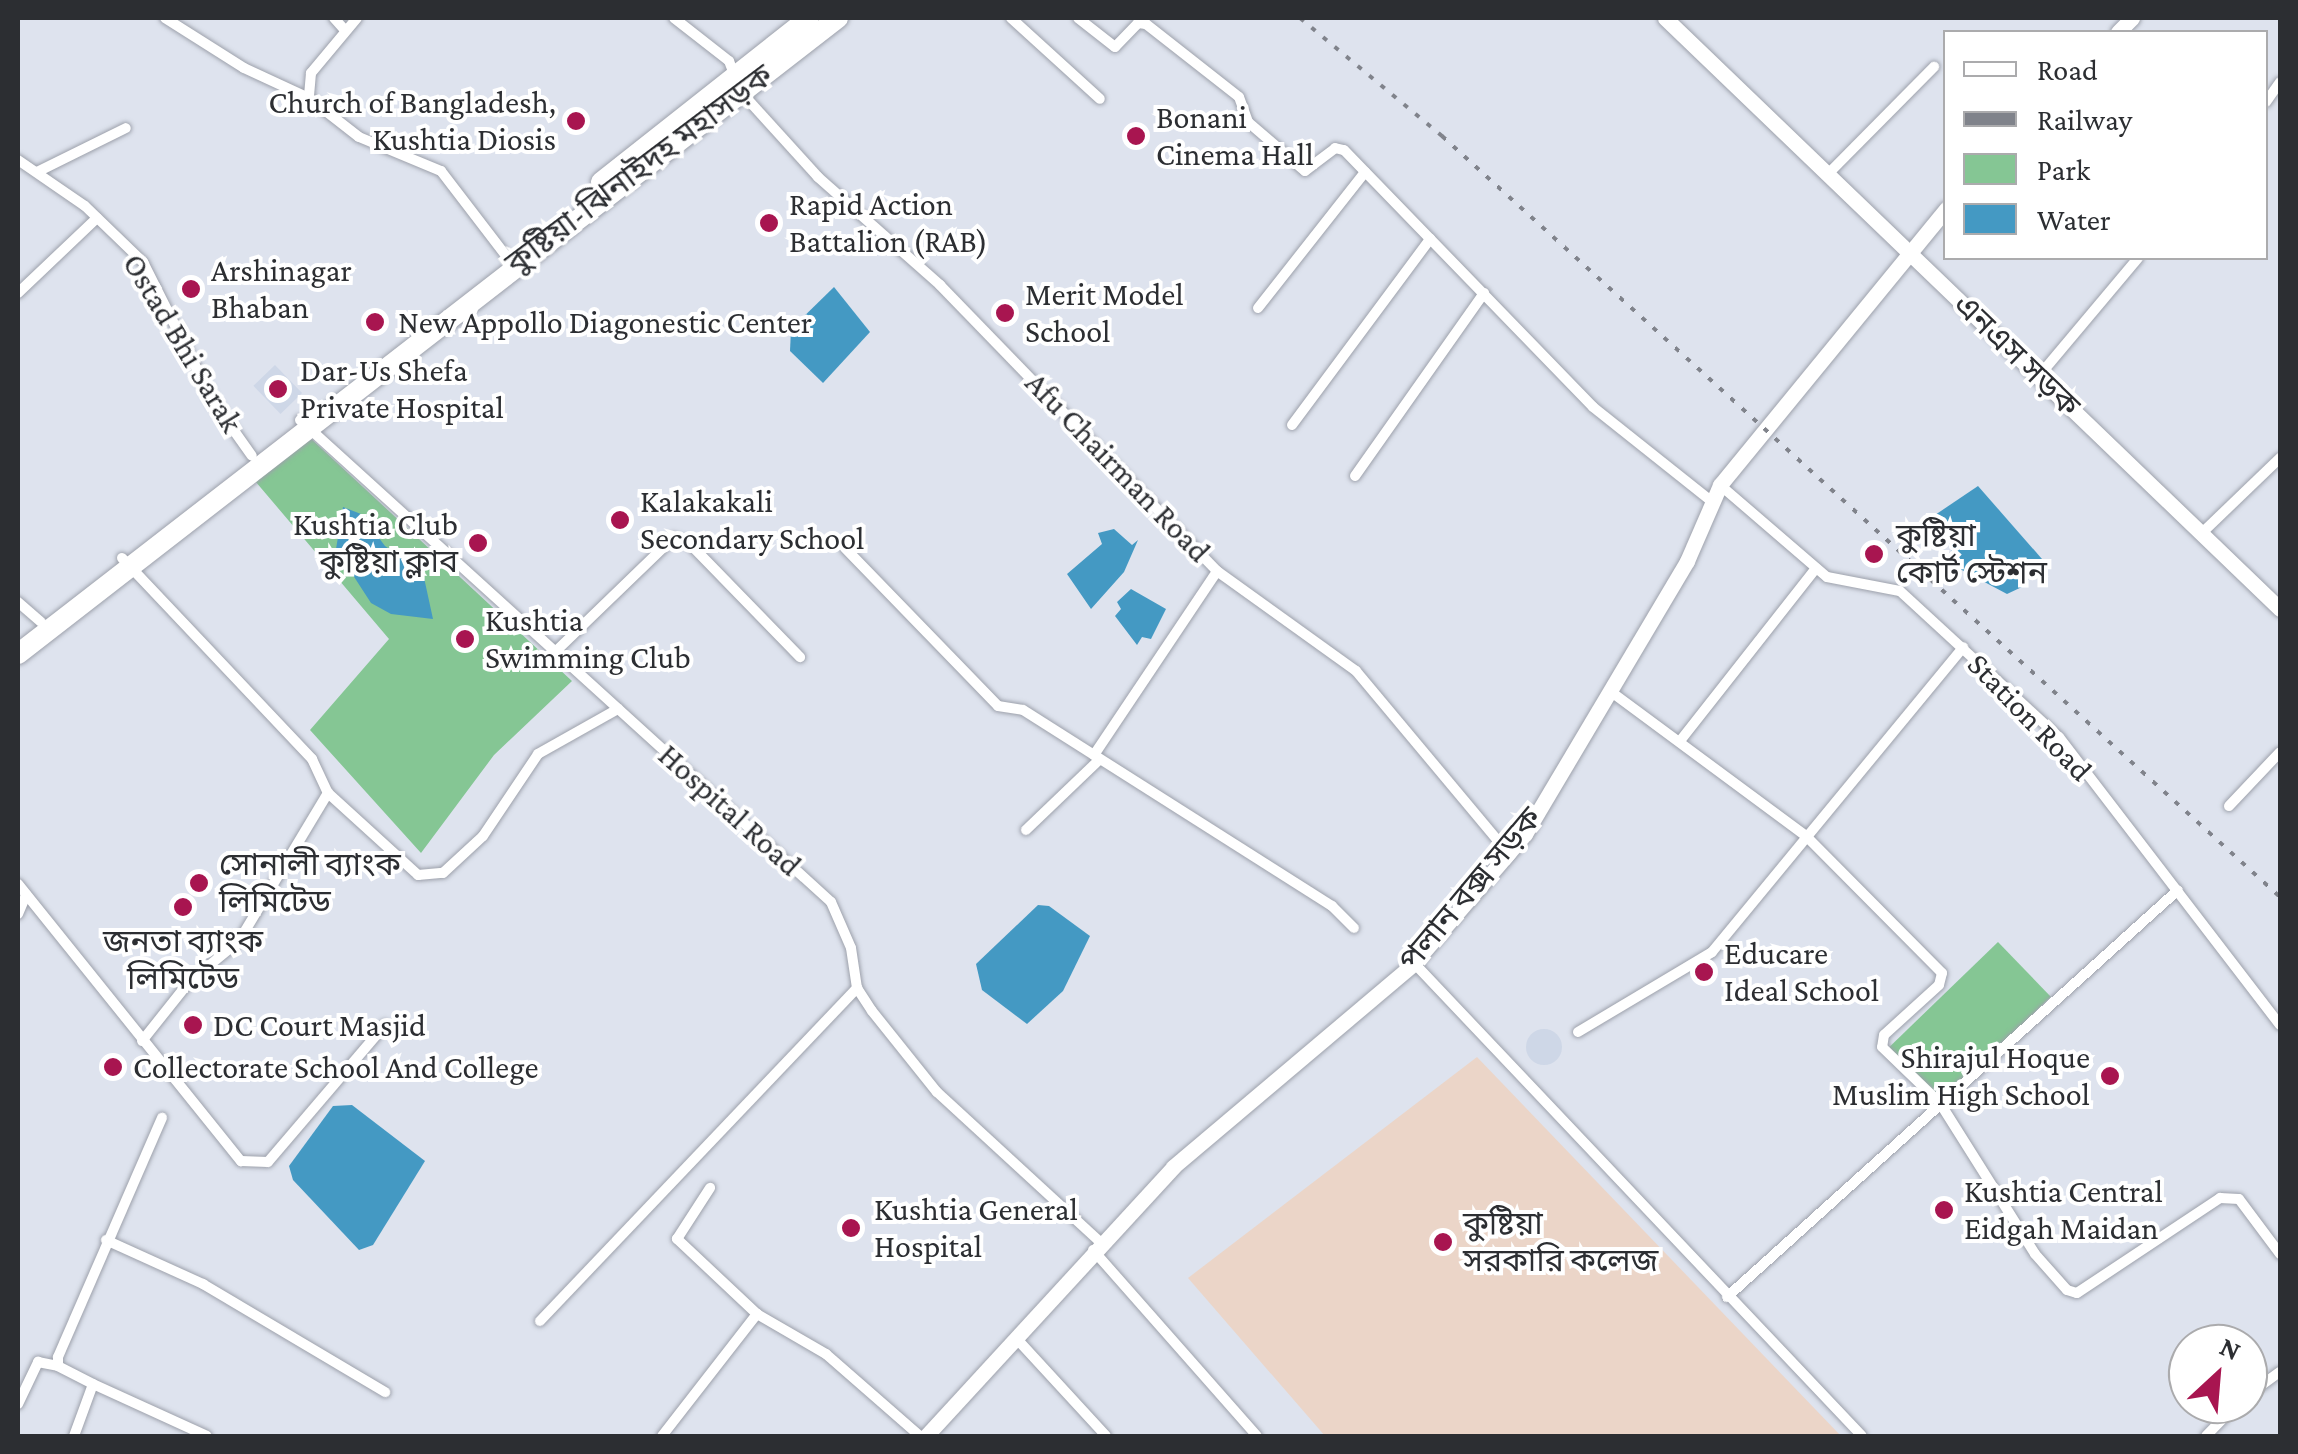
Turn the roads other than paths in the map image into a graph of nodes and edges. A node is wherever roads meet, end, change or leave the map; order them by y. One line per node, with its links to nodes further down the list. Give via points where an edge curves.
1 (165, 18): 13 (street, via 244,68)
2 (334, 18): 10 (street)
3 (357, 18): 10 (street)
4 (674, 18): 12 (street, Afu Chairman Road, via 716,50)
5 (838, 18): 9 (highway, কুষ্টিয়া-ঝিনাইদহ মহাসড়ক)
6 (1010, 18): 14 (street)
7 (1078, 18): 18 (street, via 1115,47 1146,24 1239,97 1248,122 1304,171 1340,148)
8 (1666, 18): 19 (main road, এনএস সড়ক)
9 (811, 23): 12 (highway, কুষ্টিয়া-ঝিনাইদহ মহাসড়ক)
10 (344, 29): 13 (street, via 310,73)
11 (1934, 67): 19 (street)
12 (737, 83): 24 (highway, কুষ্টিয়া-ঝিনাইদহ মহাসড়ক); 29 (highway, কুষ্টিয়া-ঝিনাইদহ মহাসড়ক); 43 (street, Afu Chairman Road, via 818,177 952,297)
13 (309, 98): 24 (street, via 359,137 441,172)
14 (1100, 99)
15 (126, 128): 17 (street)
16 (18, 160): 17 (street, Ostad Bhi Sarak)
17 (37, 172): 21 (street, Ostad Bhi Sarak)
18 (1365, 172): 22 (street); 28 (street)
19 (1828, 174): 23 (main road, এনএস সড়ক)
20 (1943, 212): 23 (main road, পলান বক্স সড়ক)
21 (97, 218): 26 (street); 33 (street, Ostad Bhi Sarak, via 143,262 213,400)
22 (1430, 239): 27 (street); 32 (street)
23 (1909, 252): 30 (main road, এনএস সড়ক); 37 (main road, পলান বক্স সড়ক)
24 (506, 257): 29 (highway, কুষ্টিয়া-ঝিনাইদহ মহাসড়ক)
25 (2136, 260): 30 (street)
26 (18, 292)
27 (1484, 294): 35 (street); 38 (street, via 1607,420)
28 (1258, 308)
29 (421, 331): 31 (highway, কুষ্টিয়া-ঝিনাইদহ মহাসড়ক)
30 (2039, 376): 39 (main road, এনএস সড়ক)
31 (303, 422): 33 (highway, কুষ্টিয়া-ঝিনাইদহ মহাসড়ক); 36 (highway, কুষ্টিয়া-ঝিনাইদহ মহাসড়ক); 49 (street, Hospital Road)
32 (1292, 425)
33 (252, 456): 36 (highway, কুষ্টিয়া-ঝিনাইদহ মহাসড়ক)
34 (2280, 458): 39 (street)
35 (1355, 476)
36 (224, 484): 41 (highway, কুষ্টিয়া-ঝিনাইদহ মহাসড়ক)
37 (1720, 485): 38 (main road, পলান বক্স সড়ক); 42 (street, Station Road)
38 (1711, 500): 52 (main road, পলান বক্স সড়ক, via 1687,561)
39 (2202, 533): 45 (main road, এনএস সড়ক)
40 (845, 548): 56 (street, via 998,706 1024,710)
41 (126, 563): 46 (highway, কুষ্টিয়া-ঝিনাইদহ মহাসড়ক); 50 (highway, কুষ্টিয়া-ঝিনাইদহ মহাসড়ক); 57 (street, via 312,760)
42 (1816, 568): 48 (street, Station Road, via 1826,577 1900,590); 54 (street)
43 (1217, 571): 56 (street); 61 (street, Afu Chairman Road, via 1356,672)
44 (18, 602): 46 (street)
45 (2280, 610)
46 (40, 622): 47 (highway, কুষ্টিয়া-ঝিনাইদহ মহাসড়ক)
47 (18, 640)
48 (1963, 647): 60 (street); 63 (street, Station Road, via 2059,738)
49 (554, 653): 51 (street, via 673,538 690,544); 53 (street, Hospital Road)
50 (18, 654)
51 (800, 657)
52 (1610, 691): 54 (street); 61 (main road, পলান বক্স সড়ক)
53 (618, 709): 57 (street, via 538,754 483,836 444,873 418,875); 68 (street, Hospital Road, via 830,902 850,948)
54 (1680, 741): 60 (street)
55 (2280, 752): 58 (street)
56 (1096, 757): 59 (street); 66 (street, via 1332,906)
57 (328, 794): 72 (street, via 239,941 189,982)
58 (2230, 806)
59 (1026, 830)
60 (1806, 836): 71 (street, via 1712,952); 73 (street, via 1942,974 1940,985 1880,1042)
61 (1508, 853): 67 (main road, পলান বক্স সড়ক)
62 (18, 884): 64 (street)
63 (2178, 890): 70 (street, Station Road); 73 (street)
64 (26, 895): 65 (street); 72 (street)
65 (18, 914)
66 (1354, 928)
67 (1414, 963): 77 (main road, পলান বক্স সড়ক, via 1173,1167); 79 (street)
68 (857, 988): 77 (street, Hospital Road, via 937,1092); 81 (street)
69 (385, 1025): 72 (street, via 268,1162 254,1166 227,1148)
70 (2280, 1025)
71 (1578, 1032)
72 (142, 1041)
73 (1940, 1103): 78 (street, via 2035,1254 2072,1294 2220,1198 2240,1199); 79 (street)
74 (162, 1118): 76 (street)
75 (710, 1188): 80 (street, via 678,1239)
76 (106, 1240): 83 (street); 85 (street, via 202,1284)
77 (1096, 1246): 82 (main road, পলান বক্স সড়ক); 92 (street, Hospital Road)
78 (2280, 1254)
79 (1726, 1297): 93 (street)
80 (757, 1314): 89 (street); 90 (street, via 826,1354)
81 (540, 1321)
82 (1016, 1338): 90 (main road, পলান বক্স সড়ক); 91 (street)
83 (58, 1366): 84 (street); 86 (street, via 38,1362)
84 (93, 1384): 87 (street); 88 (street)
85 (384, 1392)
86 (18, 1404)
87 (74, 1436)
88 (207, 1436)
89 (662, 1436)
90 (923, 1436)
91 (1106, 1436)
92 (1257, 1436)
93 (1862, 1436)

